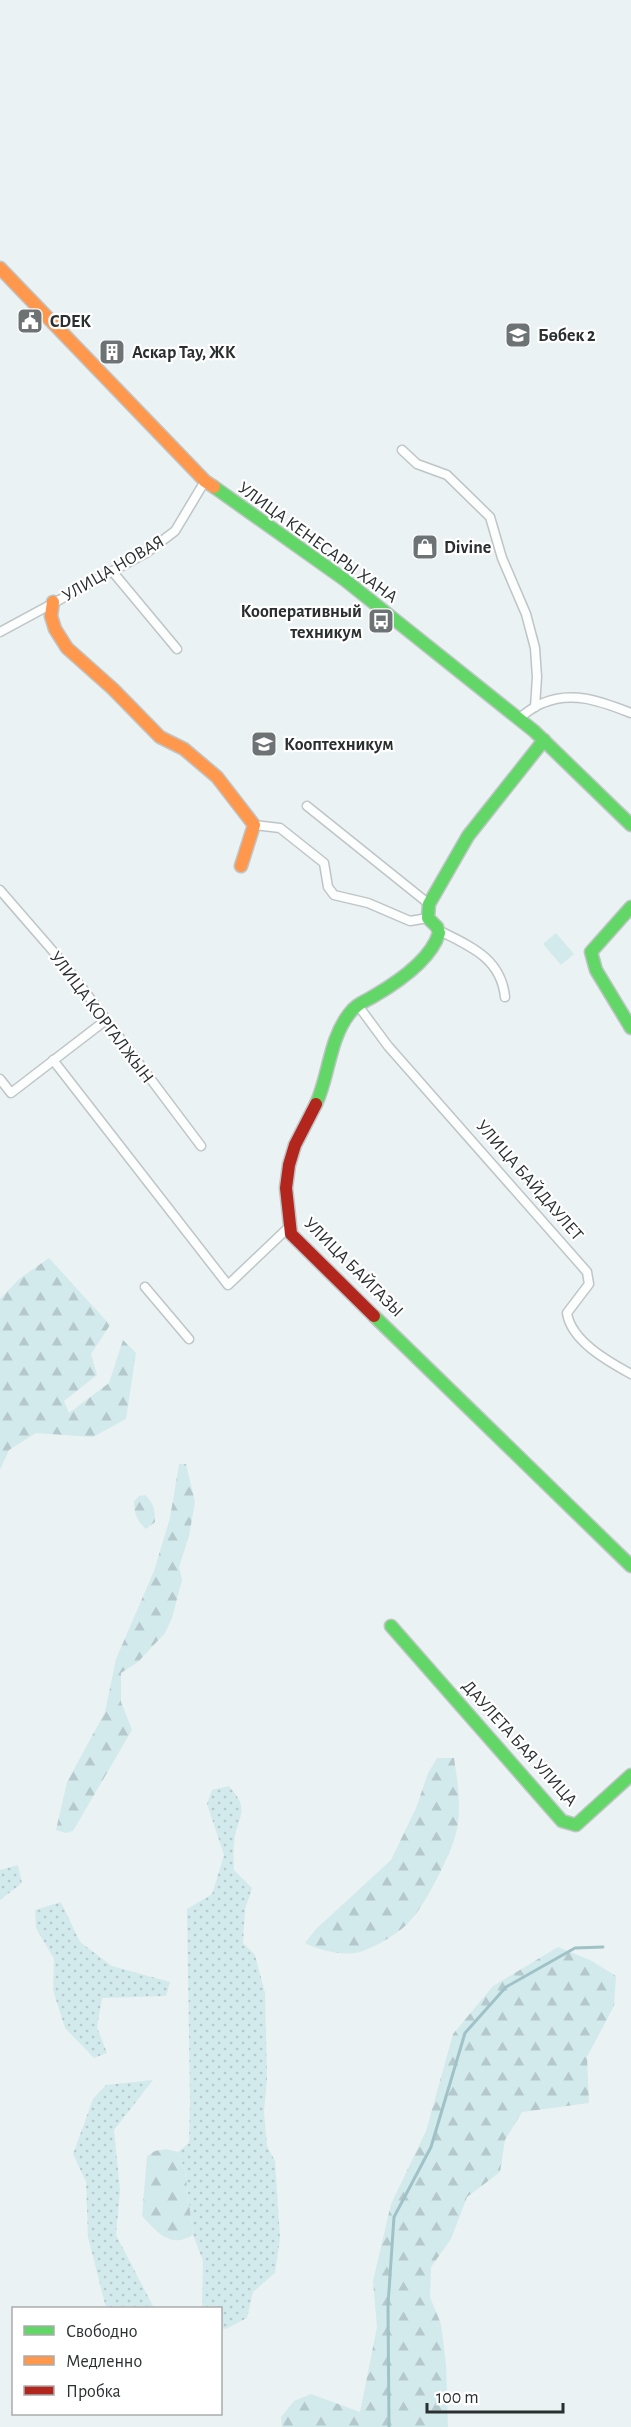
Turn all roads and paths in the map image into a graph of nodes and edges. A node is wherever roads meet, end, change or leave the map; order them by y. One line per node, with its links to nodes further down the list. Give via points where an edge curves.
1 (0, 268): 3 (street, УЛИЦА КЕНЕСАРЫ ХАНА)
2 (402, 450): 8 (street, via 417,464 447,474 490,517 535,648)
3 (205, 481): 4 (street, УЛИЦА НОВАЯ, via 175,531 146,553); 10 (street, УЛИЦА КЕНЕСАРЫ ХАНА, via 345,580)
4 (112, 571): 5 (street, УЛИЦА НОВАЯ); 7 (street)
5 (53, 602): 6 (street, УЛИЦА НОВАЯ); 13 (street, via 51,616 67,648 160,737 184,749 217,777)
6 (0, 632)
7 (177, 649)
8 (535, 707): 9 (street, via 572,697 594,699); 10 (street)
9 (631, 713)
10 (518, 718): 11 (street, УЛИЦА КЕНЕСАРЫ ХАНА)
11 (544, 740): 14 (street, УЛИЦА КЕНЕСАРЫ ХАНА); 17 (street, via 468,836)
12 (307, 806): 17 (street)
13 (254, 825): 15 (street); 19 (street, via 280,828 324,863 328,887 334,895 368,903 410,921)
14 (631, 825)
15 (241, 866)
16 (0, 890): 23 (street, УЛИЦА КОРГАЛЖЫН)
17 (429, 904): 19 (street)
18 (631, 907): 24 (street, via 591,952 596,970)
19 (428, 918): 20 (street)
20 (438, 930): 21 (street, via 471,946 489,961 504,981); 22 (street, via 433,946 412,968 394,984)
21 (505, 997)
22 (357, 1004): 28 (street, via 346,1016 320,1096 290,1162 286,1176); 31 (street, УЛИЦА БАЙДАУЛЕТ, via 388,1046 587,1272 589,1284 567,1313 568,1319 592,1352)
23 (106, 1020): 25 (street); 27 (street, УЛИЦА КОРГАЛЖЫН)
24 (631, 1028)
25 (53, 1060): 26 (street, via 10,1093); 28 (street, УЛИЦА БАЙГАЗЫ, via 228,1285)
26 (0, 1079)
27 (201, 1146)
28 (290, 1226): 32 (street, УЛИЦА БАЙГАЗЫ, via 291,1234)
29 (145, 1287): 30 (street)
30 (189, 1339)
31 (631, 1374)
32 (631, 1566)
33 (391, 1626): 34 (street, ДАУЛЕТА БАЯ УЛИЦА, via 562,1821 576,1825)
34 (631, 1775)

